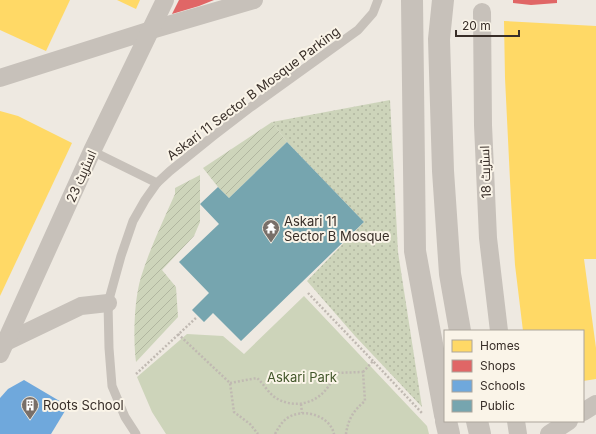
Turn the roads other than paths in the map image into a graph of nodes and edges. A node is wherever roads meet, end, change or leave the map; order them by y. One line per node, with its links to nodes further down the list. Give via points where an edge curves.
1 (165, 0): 7 (street, اسٹریٹ 23)
2 (254, 0): 7 (street)
3 (378, 0): 10 (lane, Askari 11 Sector B Mosque Parking, via 373,13 358,30 245,111)
4 (412, 0): 16 (street, via 415,251)
5 (442, 0): 12 (street, via 439,39 444,171 450,274)
6 (482, 12): 13 (street, اسٹریٹ 18, via 488,238)
7 (151, 30): 8 (street); 9 (street, اسٹریٹ 23)
8 (0, 78)
9 (92, 151): 10 (lane); 14 (street, اسٹریٹ 23)
10 (157, 183): 11 (lane, Askari 11 Sector B Mosque Parking, via 133,221)
11 (108, 303): 14 (street, via 81,306); 22 (lane, Askari 11 Sector B Mosque Parking, via 112,386 125,417)
12 (460, 330)
13 (499, 330)
14 (3, 348)
15 (596, 404): 17 (street)
16 (444, 410)
17 (584, 411)
18 (446, 422): 23 (street)
19 (477, 422): 24 (street)
20 (516, 422): 25 (street)
21 (567, 422): 26 (street)
22 (136, 434)
23 (449, 434)
24 (480, 434)
25 (518, 434)
26 (549, 434)

